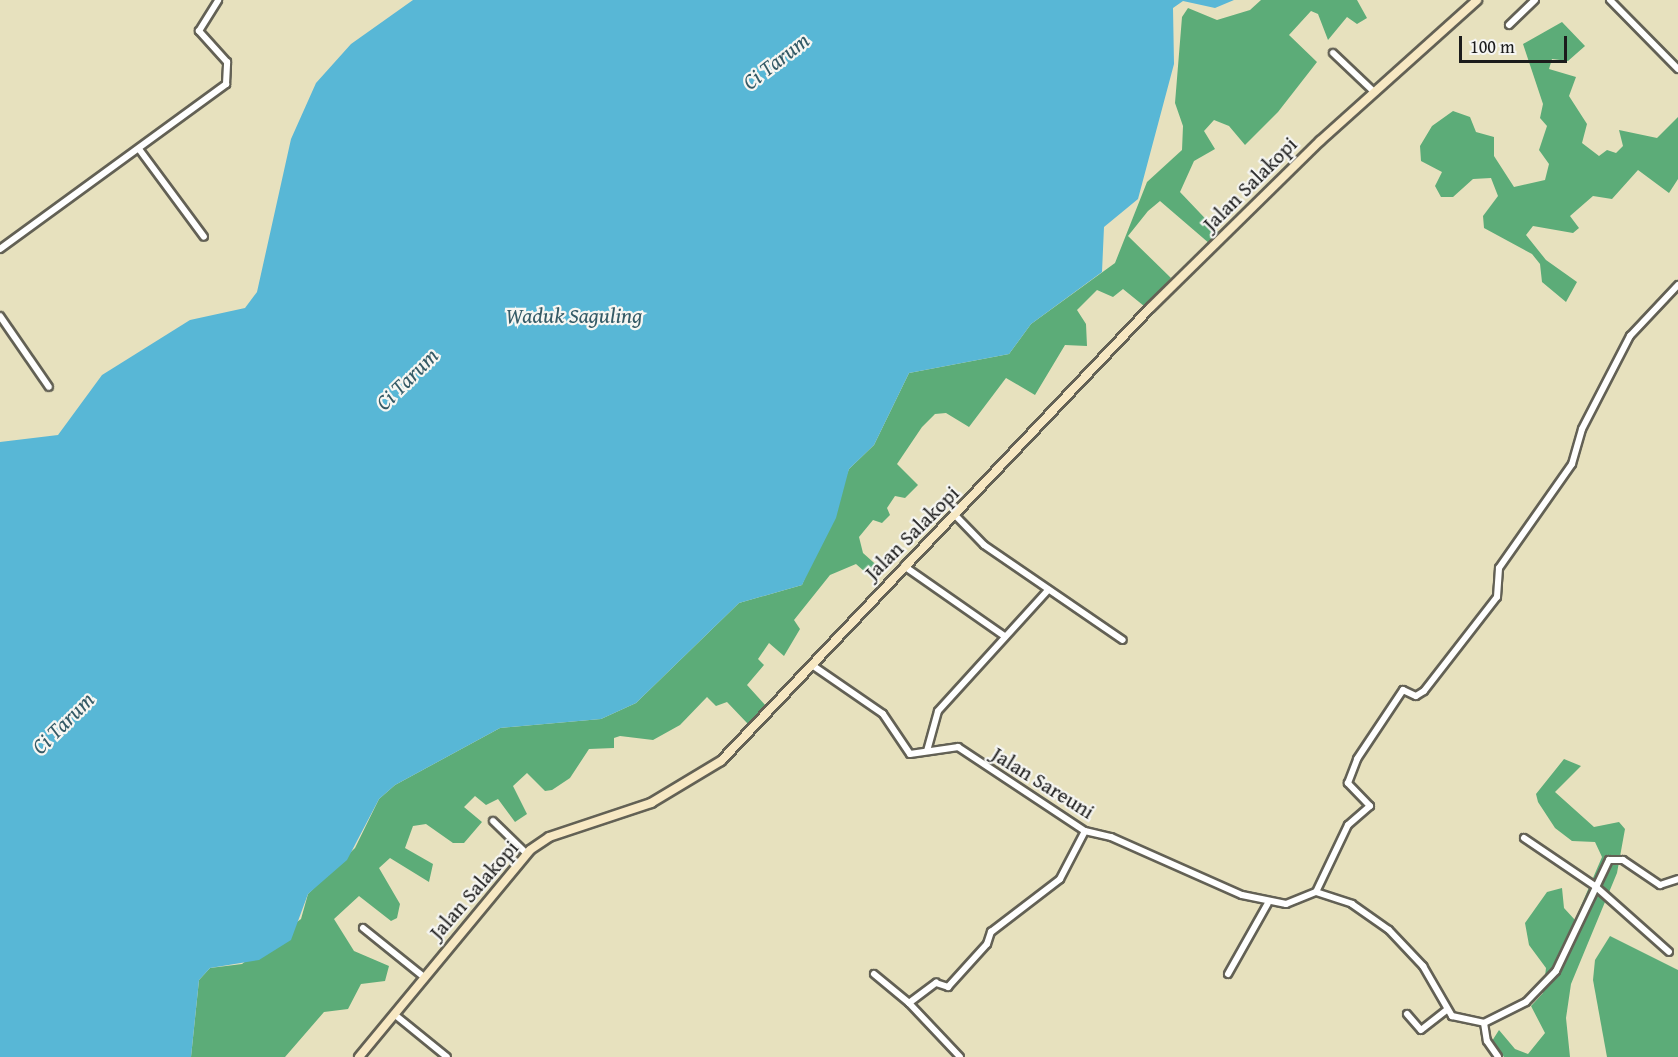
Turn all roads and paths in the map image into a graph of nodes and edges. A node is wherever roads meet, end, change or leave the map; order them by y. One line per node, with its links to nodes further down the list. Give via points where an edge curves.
1 (218, 0): 9 (street, via 199,31 227,62 229,79)
2 (1478, 0): 8 (street, Jalan Salakopi)
3 (1535, 0): 5 (street)
4 (1610, 0): 7 (street)
5 (1509, 25)
6 (1333, 53): 8 (street)
7 (1678, 69)
8 (1373, 91): 15 (street, Jalan Salakopi, via 1151,307)
9 (140, 149): 10 (street); 11 (street)
10 (204, 237)
11 (0, 249)
12 (1678, 285): 28 (street, via 1630,336 1582,429 1572,464 1499,568 1497,597 1424,691 1416,696 1403,690 1357,759 1348,783 1370,807 1348,825)
13 (0, 316): 14 (street)
14 (49, 387)
15 (954, 514): 16 (street, Jalan Salakopi); 17 (street, via 984,545)
16 (903, 566): 18 (street); 20 (street, Jalan Salakopi)
17 (1048, 590): 18 (street); 19 (street)
18 (1003, 635): 21 (street, via 938,711)
19 (1123, 640)
20 (812, 665): 21 (street, Jalan Sareuni, via 883,714 910,754); 25 (street, Jalan Salakopi, via 721,761 695,780 607,822 549,837)
21 (927, 751): 23 (street, Jalan Sareuni, via 958,747)
22 (493, 820): 25 (street)
23 (1085, 831): 29 (street, Jalan Sareuni, via 1111,837 1154,860); 35 (street, via 1060,879 991,932 987,944 948,987 936,983)
24 (1524, 838): 27 (street)
25 (527, 854): 34 (street, Jalan Salakopi)
26 (1678, 879): 27 (street, via 1660,885 1618,858 1604,865)
27 (1595, 886): 31 (street); 39 (street, via 1546,984 1526,1002)
28 (1317, 892): 29 (street, Jalan Sareuni, via 1286,904); 36 (street, via 1352,904 1389,930 1423,966)
29 (1268, 903): 33 (street)
30 (363, 928): 34 (street)
31 (1669, 952)
32 (874, 974): 35 (street)
33 (1228, 974)
34 (424, 977): 37 (street, Jalan Salakopi)
35 (909, 1003): 42 (street)
36 (1447, 1010): 38 (street, via 1421,1030); 39 (street, via 1464,1022)
37 (394, 1014): 40 (street, Jalan Salakopi); 41 (street)
38 (1407, 1014)
39 (1484, 1023): 43 (street, via 1487,1041)
40 (360, 1057)
41 (447, 1057)
42 (960, 1057)
43 (1498, 1057)

